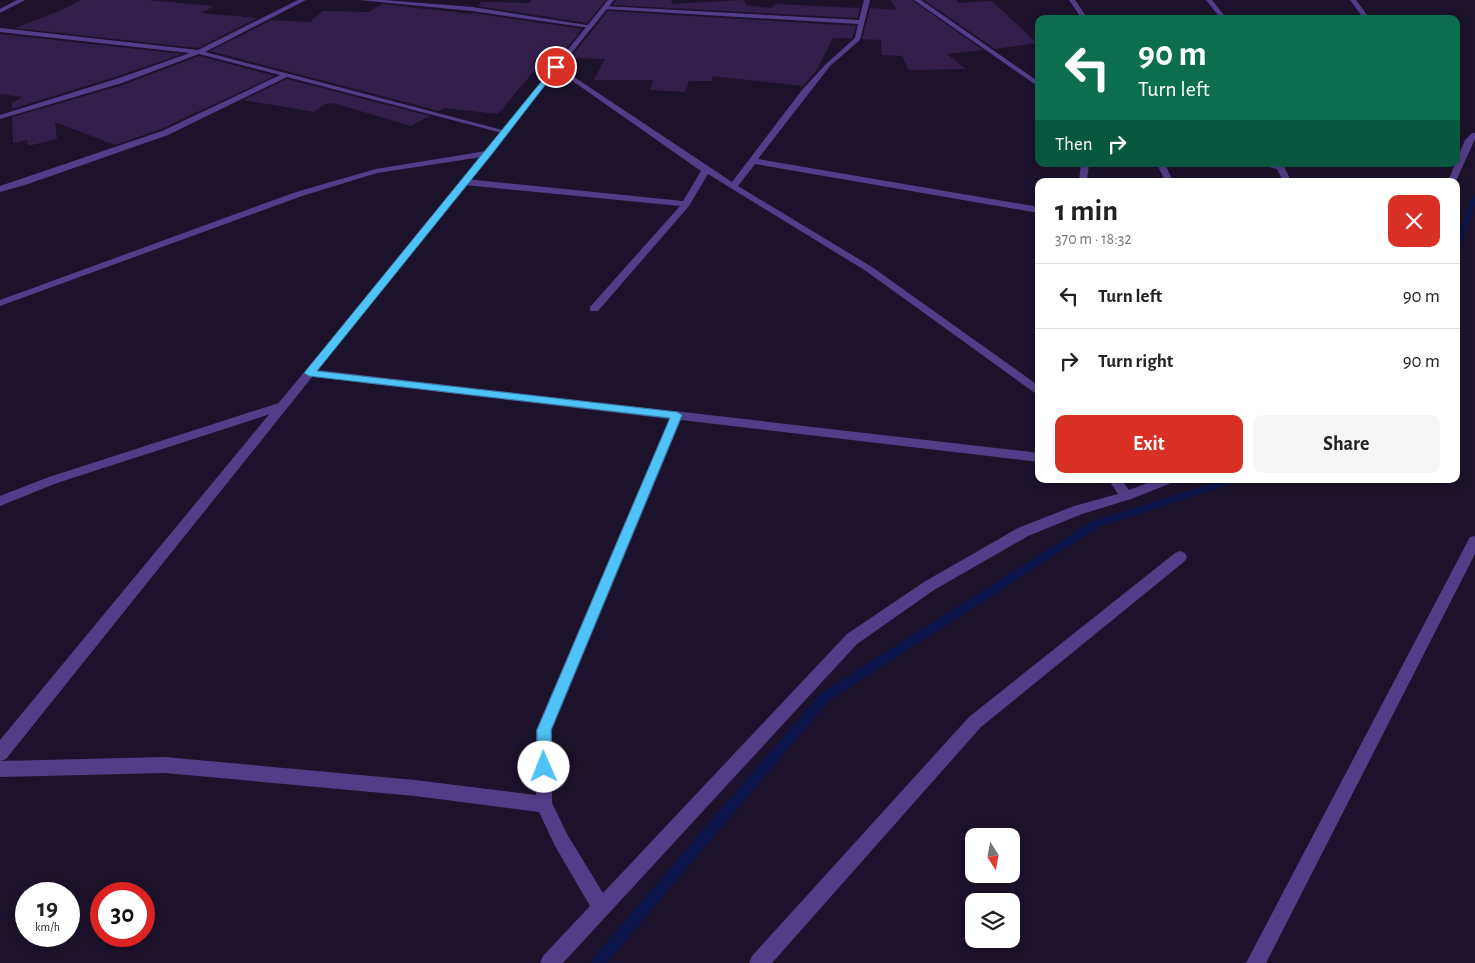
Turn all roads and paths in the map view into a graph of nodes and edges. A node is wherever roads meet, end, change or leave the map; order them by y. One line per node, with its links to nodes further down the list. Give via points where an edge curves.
1 (22, 0): 10 (street)
2 (303, 0): 17 (street)
3 (362, 0): 15 (street, via 472,9)
4 (867, 0): 14 (street)
5 (917, 0): 20 (street)
6 (1072, 0): 11 (street)
7 (1209, 0): 12 (street)
8 (1353, 0): 13 (street)
9 (608, 3): 14 (street); 15 (street)
10 (0, 11)
11 (1082, 15)
12 (1221, 15)
13 (1365, 15)
14 (862, 22): 25 (street, via 858,39 828,65)
15 (590, 26): 18 (street)
16 (0, 30): 17 (street)
17 (199, 52): 19 (street); 21 (street)
18 (556, 67): 22 (street); 27 (street)
19 (286, 75): 22 (street); 30 (street, via 165,133)
20 (1035, 82)
21 (0, 118)
22 (506, 132): 24 (street)
23 (1475, 135): 26 (street, via 1469,140)
24 (489, 153): 28 (street); 33 (street, via 376,171 299,194)
25 (754, 161): 29 (street); 32 (street)
26 (1460, 162)
27 (706, 170): 29 (street); 31 (street)
28 (464, 182): 31 (street); 35 (street)
29 (733, 187): 36 (street, via 869,269)
30 (0, 189)
31 (686, 204): 34 (street)
32 (1035, 209)
33 (0, 303)
34 (594, 309)
35 (309, 373): 37 (street); 38 (street)
36 (1035, 389)
37 (282, 406): 43 (street, via 53,480); 46 (street)
38 (677, 415): 39 (street); 48 (street, via 544,730)
39 (1035, 458)
40 (1117, 483): 42 (street)
41 (1160, 483): 42 (street)
42 (1126, 496): 49 (street, via 1023,532 929,586 852,639)
43 (0, 501)
44 (1475, 540): 52 (street)
45 (1180, 557): 51 (street, via 975,722)
46 (0, 753)
47 (0, 769): 48 (street, via 165,765 415,788)
48 (544, 804): 49 (street, via 561,840)
49 (601, 907): 50 (street)
50 (550, 963)
51 (759, 963)
52 (1256, 963)

